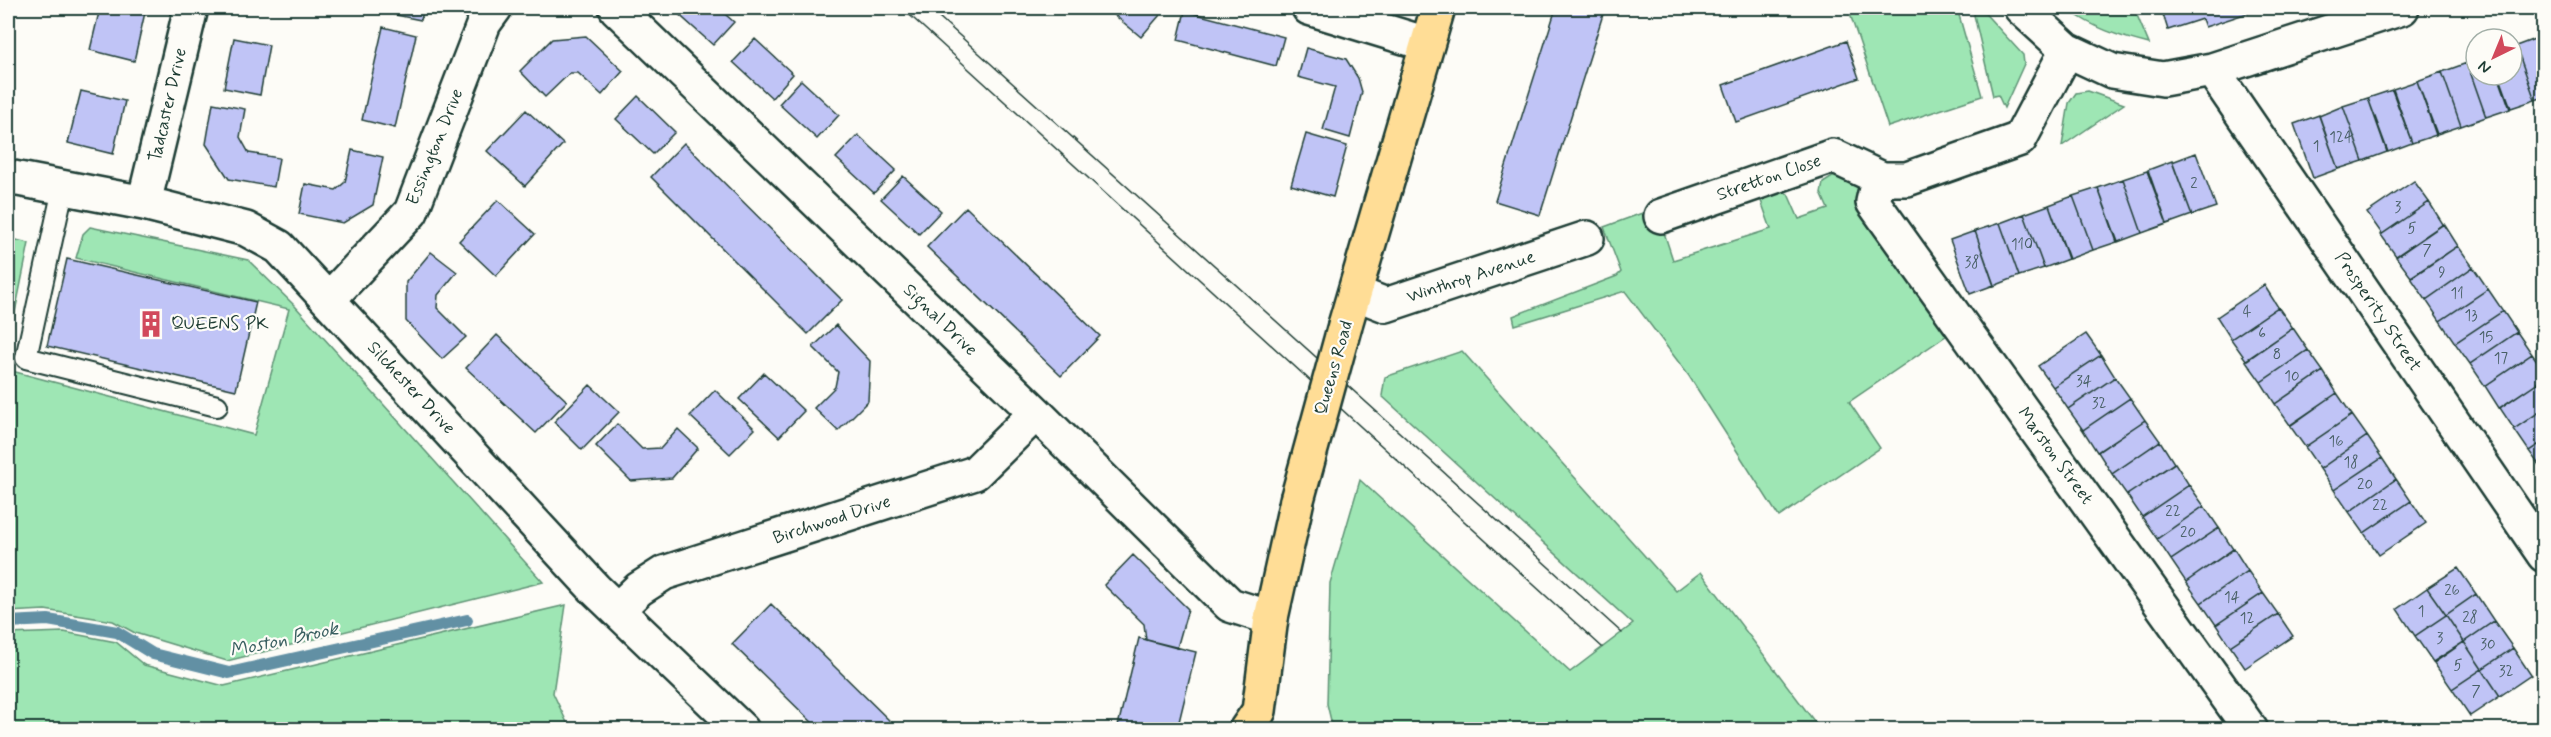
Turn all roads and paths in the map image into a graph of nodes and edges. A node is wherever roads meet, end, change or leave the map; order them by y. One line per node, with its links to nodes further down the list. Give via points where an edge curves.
1 (191, 8): 14 (street, Tadcaster Drive)
2 (495, 8): 18 (street, Essington Drive, via 484,23 411,212)
3 (616, 8): 20 (street, Signal Drive)
4 (1309, 8): 8 (street)
5 (1438, 8): 8 (highway, Queens Road)
6 (2021, 8): 9 (street)
7 (2402, 8): 10 (street)
8 (1427, 44): 17 (highway, Queens Road)
9 (2067, 50): 10 (street, via 2112,71 2163,79); 12 (street, Stretton Close, via 2020,139 1907,179)
10 (2212, 70): 21 (street, Prosperity Street)
11 (8, 177): 13 (street, Silchester Drive)
12 (1882, 179): 15 (street, Stretton Close, via 1833,156); 26 (street, Marston Street, via 1873,202)
13 (63, 189): 14 (street, Silchester Drive); 19 (lane, via 26,358)
14 (144, 203): 18 (street, Silchester Drive, via 246,229 279,247)
15 (1661, 216)
16 (1587, 238): 17 (street, Winthrop Avenue, via 1386,305)
17 (1354, 293): 23 (highway, Queens Road, bridge, via 1297,500)
18 (329, 299): 22 (street, Silchester Drive)
19 (217, 406)
20 (1036, 413): 22 (street, Birchwood Drive, via 975,473 664,573); 23 (street, Signal Drive, via 1230,605)
21 (2544, 555)
22 (617, 610): 25 (street, Silchester Drive)
23 (1271, 618): 24 (highway, Queens Road)
24 (1258, 723)
25 (742, 729)
26 (2251, 729)

